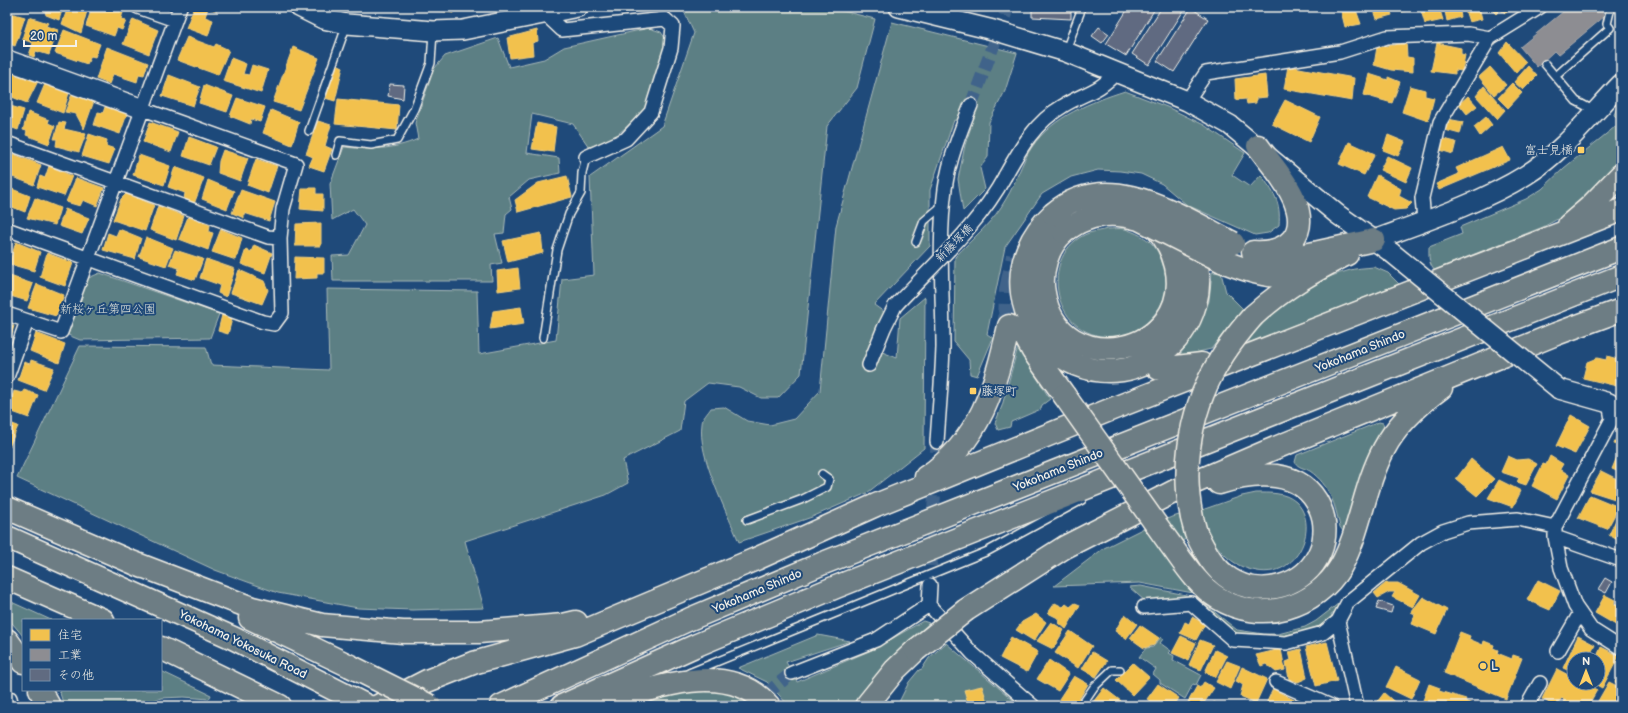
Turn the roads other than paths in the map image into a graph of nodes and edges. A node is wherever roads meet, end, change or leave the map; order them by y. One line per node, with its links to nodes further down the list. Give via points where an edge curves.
1 (138, 7): 10 (street)
2 (180, 7): 10 (street)
3 (578, 7): 9 (street)
4 (899, 7): 14 (street, via 1001,32)
5 (1080, 7): 14 (lane)
6 (1540, 7): 13 (street)
7 (1611, 7): 18 (lane, via 1607,24 1610,28)
8 (304, 8): 11 (street, via 324,19)
9 (546, 14): 12 (street, via 463,30); 28 (street, via 562,30 665,19 673,26 671,48 651,112 626,139)
10 (175, 20): 22 (street)
11 (347, 24): 12 (street); 24 (lane)
12 (433, 30): 27 (lane, via 431,63 414,109 397,140 371,145 340,141)
13 (1490, 38): 20 (street, via 1468,34 1387,37 1340,52 1206,73); 36 (street, via 1440,122 1422,198)
14 (1066, 52): 17 (street)
15 (7, 60): 22 (street)
16 (1545, 64): 18 (lane)
17 (1117, 72): 20 (street); 55 (street, 新藤塚橋, bridge, via 1105,85 1062,106 1039,123 1020,150 994,196 976,220 895,306)
18 (1556, 76): 23 (lane, via 1576,101)
19 (1621, 84): 23 (street)
20 (1187, 101): 26 (street, via 1230,125)
21 (971, 105): 33 (street, via 957,141)
22 (143, 109): 30 (street); 39 (street, via 296,164 283,209)
23 (1595, 111): 36 (street, via 1550,157 1526,175)
24 (308, 131)
25 (7, 143): 30 (street)
26 (1258, 146): 40 (street, via 1337,214); 45 (highway, via 1294,198 1299,219 1294,238 1288,246 1267,253)
27 (336, 155)
28 (586, 157): 54 (lane, via 581,194 569,214 557,250)
29 (1621, 175): 32 (highway)
30 (116, 182): 39 (street, via 268,237); 46 (street)
31 (1621, 190): 32 (highway)
32 (1598, 199): 38 (highway)
33 (943, 205): 42 (lane, via 924,221); 61 (street, via 943,348)
34 (1621, 210): 38 (highway)
35 (1057, 220): 35 (highway, via 1043,280 1045,300 1059,326 1073,339 1102,349 1122,348 1150,336 1170,313 1178,284 1173,256 1159,231 1138,215 1117,210); 41 (highway, via 1042,225); 41 (highway, via 1083,192 1105,189 1138,194 1174,215 1185,231 1196,259 1198,294 1187,325 1175,341 1159,355 1132,367 1097,370 1065,358 1047,345 1028,318 1025,308 1021,277); 44 (highway, bridge, via 1078,222 1108,215 1129,216)
36 (1424, 221): 40 (street)
37 (7, 229): 46 (street)
38 (1554, 237): 51 (highway)
39 (280, 238): 46 (street, via 282,313 274,324)
40 (1374, 240): 45 (highway, via 1296,257 1268,256); 47 (highway); 60 (street, bridge, via 1559,389)
41 (1031, 241): 56 (highway, bridge, via 1022,258 1015,295 1017,315 1030,346 1170,544 1204,587 1217,598 1230,604 1256,611 1285,609 1312,598 1324,588 1341,566 1357,532 1377,464 1391,437 1425,400 1440,388)
42 (916, 242)
43 (1621, 248): 104 (highway, Yokohama Shindo, via 821,564 683,622)
44 (1227, 252): 45 (highway); 47 (highway, via 1250,272 1292,277)
45 (1253, 252)
46 (88, 258): 52 (street, via 61,332)
47 (1305, 275): 70 (highway, bridge, via 1253,316 1217,365 1196,419 1187,483 1191,517 1196,533 1211,559 1230,579 1250,587 1281,587 1293,582 1314,564 1320,552 1325,526 1323,513 1310,491 1287,477 1258,475 1225,481)
48 (1621, 276): 63 (highway)
49 (1620, 311): 56 (highway)
50 (7, 314): 52 (street)
51 (1349, 316): 57 (highway, via 1225,358 1183,368); 68 (highway)
52 (27, 321): 58 (street)
53 (1006, 336): 59 (lane); 65 (highway, via 981,416 966,441)
54 (543, 338)
55 (869, 365)
56 (1478, 366): 70 (highway, via 1268,451)
57 (1159, 370)
58 (7, 377)
59 (985, 383)
60 (1616, 412): 73 (street)
61 (937, 442)
62 (950, 446): 65 (lane)
63 (1161, 457): 66 (lane); 105 (highway, via 836,587 697,645)
64 (822, 474): 71 (lane, via 828,479 827,486 803,499)
65 (930, 474): 68 (highway)
66 (1099, 491)
67 (1092, 495): 96 (lane, via 988,551)
68 (876, 505): 79 (highway)
69 (7, 508): 76 (highway)
70 (1136, 510): 89 (highway, bridge, via 1065,547 1006,582)
71 (746, 520)
72 (7, 523): 85 (highway, via 113,574)
73 (1555, 532): 75 (street); 82 (street, via 1560,568); 84 (street, via 1518,519 1468,523 1443,531 1421,543 1348,602)
74 (7, 538): 85 (highway, Yokohama Yokosuka Road)
75 (1621, 560)
76 (129, 561): 79 (highway, via 252,608 287,618 322,625 403,632 479,632 563,625); 103 (highway, bridge)
77 (7, 578): 83 (highway)
78 (930, 585): 80 (street)
79 (650, 604): 102 (highway, via 575,635 473,663 427,681)
80 (929, 605): 93 (street, via 876,640); 110 (street, via 972,653)
81 (1144, 606): 84 (street, via 1191,603 1233,640 1286,643 1323,633)
82 (1580, 613): 88 (street, via 1591,629); 90 (street)
83 (101, 619)
84 (1338, 621): 98 (street)
85 (233, 638): 101 (highway, Yokohama Yokosuka Road)
86 (7, 640): 91 (highway)
87 (162, 648): 100 (highway)
88 (1621, 648)
89 (916, 650): 108 (highway, via 895,670); 109 (highway)
90 (1558, 651)
91 (22, 661)
92 (1120, 670): 111 (lane, via 1112,670 1094,687)
93 (792, 673)
94 (1276, 682): 112 (street)
95 (1540, 683): 113 (street)
96 (643, 691): 106 (highway); 107 (highway, via 694,681 715,681 747,688)
97 (7, 697): 99 (street, via 10,698)
98 (1355, 705)
99 (12, 706)
100 (280, 706)
101 (367, 706)
102 (378, 706)
103 (430, 706)
104 (501, 706)
105 (562, 706)
106 (601, 706)
107 (769, 706)
108 (866, 706)
109 (884, 706)
110 (1033, 706)
111 (1081, 706)
112 (1331, 706)
113 (1527, 706)

